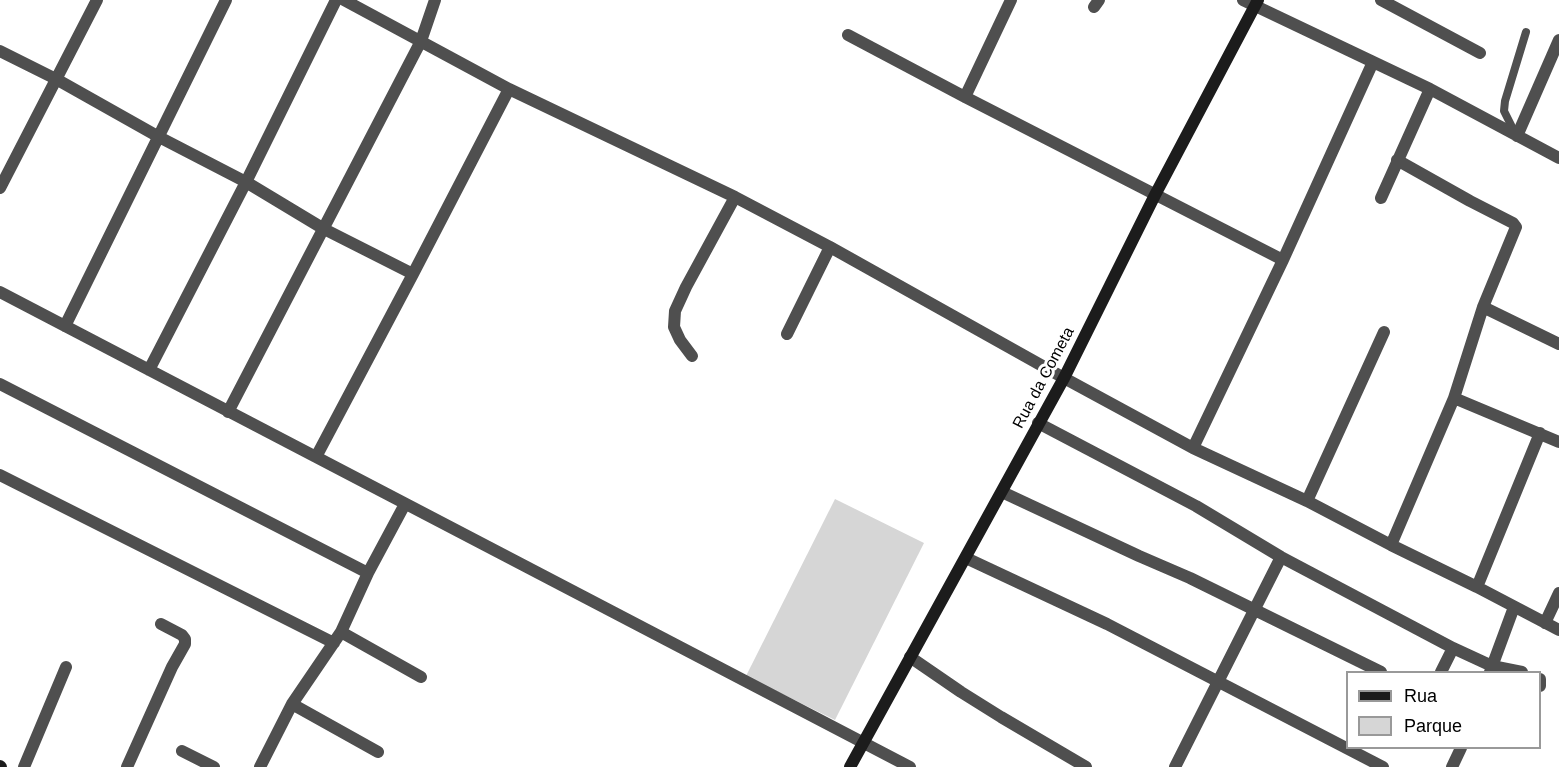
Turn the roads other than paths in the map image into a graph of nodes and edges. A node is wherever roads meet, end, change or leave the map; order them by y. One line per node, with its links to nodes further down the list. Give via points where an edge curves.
1 (97, 0): 17 (street)
2 (226, 0): 21 (street)
3 (336, 0): 25 (street)
4 (344, 0): 13 (street)
5 (435, 0): 13 (street)
6 (1011, 0): 20 (street)
7 (1243, 0): 9 (street)
8 (1382, 0): 15 (street)
9 (1256, 3): 16 (street); 27 (street, Rua da Cometa)
10 (1526, 32): 22 (lane, via 1504,101 1504,111)
11 (848, 35): 20 (street)
12 (1559, 40): 22 (street)
13 (421, 41): 18 (street); 30 (street)
14 (0, 51): 17 (street)
15 (1480, 53)
16 (1374, 62): 19 (street); 32 (street)
17 (56, 79): 21 (street); 26 (street)
18 (509, 89): 28 (street); 33 (street)
19 (1430, 89): 22 (street); 24 (street)
20 (965, 97): 27 (street)
21 (159, 136): 25 (street); 36 (street)
22 (1517, 136): 23 (street)
23 (1559, 158)
24 (1397, 160): 29 (street); 35 (street, via 1514,223 1516,227)
25 (246, 182): 30 (street); 41 (street)
26 (0, 188)
27 (1155, 195): 32 (street); 42 (street, Rua da Cometa)
28 (735, 197): 31 (street); 40 (street, via 675,311 674,327)
29 (1381, 198)
30 (324, 229): 33 (street); 45 (street)
31 (830, 247): 38 (street); 42 (street)
32 (1283, 260): 49 (street)
33 (413, 274): 50 (street)
34 (0, 292): 36 (street)
35 (1483, 307): 39 (street); 44 (street)
36 (65, 326): 41 (street)
37 (1383, 332): 53 (street)
38 (787, 334)
39 (1559, 344)
40 (692, 356)
41 (149, 370): 45 (street)
42 (1064, 378): 46 (street, Rua da Cometa); 49 (street)
43 (0, 384): 58 (street)
44 (1454, 398): 47 (street); 55 (street)
45 (228, 411): 50 (street)
46 (1038, 423): 52 (street, Rua da Cometa); 56 (street, via 1196,506)
47 (1540, 434): 48 (street); 59 (street)
48 (1559, 442)
49 (1193, 447): 53 (street)
50 (316, 457): 54 (street)
51 (0, 475): 66 (street)
52 (1002, 492): 57 (street, Rua da Cometa); 62 (street)
53 (1307, 501): 55 (street)
54 (405, 504): 58 (street); 77 (street)
55 (1391, 545): 59 (street)
56 (1281, 557): 62 (street); 67 (street)
57 (966, 558): 68 (street, Rua da Cometa); 75 (street, via 1107,624)
58 (369, 573): 66 (street)
59 (1477, 587): 61 (street)
60 (1559, 593): 63 (street)
61 (1514, 607): 63 (street); 70 (street)
62 (1254, 610): 71 (street); 75 (street)
63 (1545, 622): 65 (street)
64 (161, 624): 84 (street, via 182,635 185,644)
65 (1559, 630)
66 (338, 638): 74 (street); 76 (street)
67 (1453, 648): 70 (street); 72 (street)
68 (910, 657): 77 (street, Rua da Cometa); 89 (street)
69 (66, 667): 83 (street)
70 (1491, 669): 73 (street)
71 (1379, 671)
72 (1442, 671)
73 (1512, 671)
74 (421, 677)
75 (1218, 682): 78 (street); 90 (street)
76 (292, 704): 82 (street); 86 (street)
77 (863, 742): 87 (street, Rua da Cometa); 88 (street)
78 (1346, 748)
79 (1348, 749): 91 (street)
80 (1460, 749): 92 (street)
81 (182, 751): 85 (street)
82 (378, 752)
83 (24, 767)
84 (127, 767)
85 (214, 767)
86 (260, 767)
87 (850, 767)
88 (910, 767)
89 (1086, 767)
90 (1175, 767)
91 (1383, 767)
92 (1452, 767)

